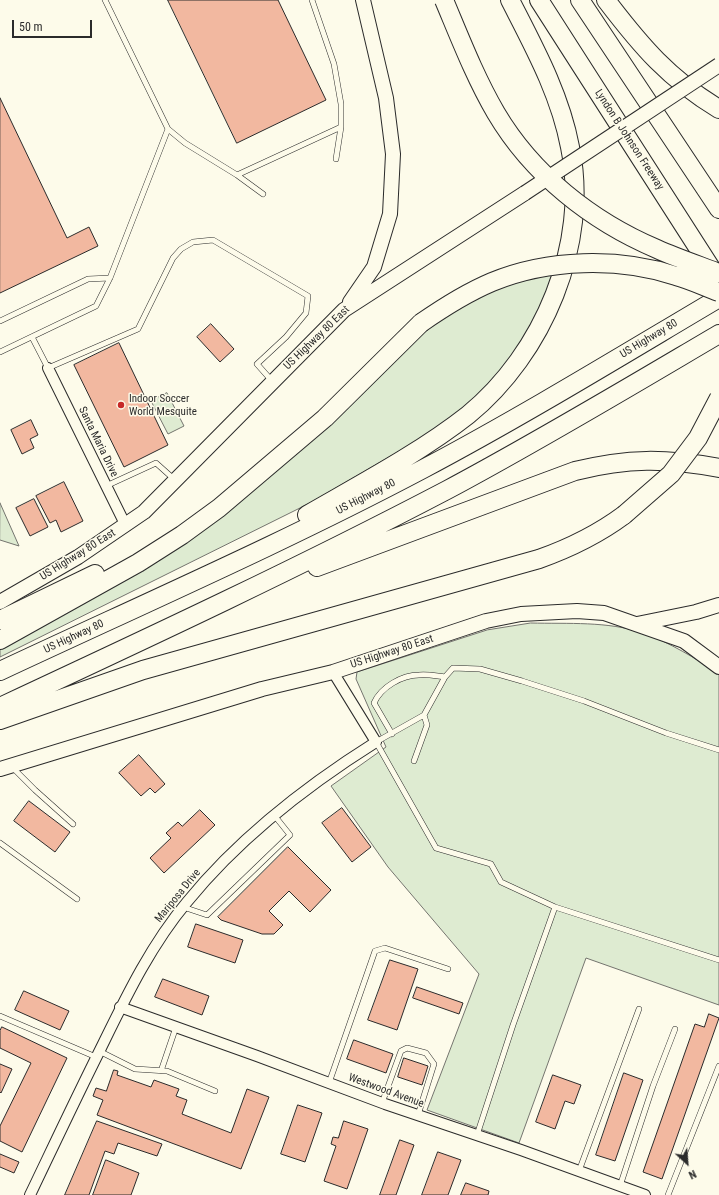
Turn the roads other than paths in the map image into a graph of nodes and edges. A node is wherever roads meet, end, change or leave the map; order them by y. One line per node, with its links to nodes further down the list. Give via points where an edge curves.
1 (105, 0): 12 (lane)
2 (312, 0): 11 (lane, via 334,64 341,104)
3 (363, 0): 22 (main road, via 386,98 393,154 390,214 374,267)
4 (444, 0): 17 (highway, bridge, via 496,112 527,156 562,191 596,217 635,239)
5 (510, 0): 35 (highway, via 552,87 571,154 574,198 570,240 559,284 547,312 514,367 491,394 468,415 381,472 278,532)
6 (538, 0): 19 (highway, Lyndon B Johnson Freeway)
7 (580, 0): 16 (highway)
8 (606, 0): 10 (highway, via 655,61 678,82)
9 (719, 65): 22 (main road, US Highway 80 East, bridge)
10 (719, 109)
11 (341, 126): 13 (lane); 14 (lane)
12 (168, 129): 14 (lane, via 185,143); 18 (lane)
13 (336, 159)
14 (237, 175): 15 (lane)
15 (263, 194)
16 (719, 209)
17 (719, 273)
18 (110, 278): 23 (lane, via 88,279); 25 (lane, via 96,306)
19 (719, 280)
20 (719, 292): 33 (highway, bridge, via 652,270 587,263 535,270 492,282 453,301 421,323 325,418)
21 (719, 298): 35 (highway, US Highway 80, via 559,393 423,469)
22 (344, 310): 28 (main road, US Highway 80 East)
23 (0, 321)
24 (719, 334): 36 (highway, via 502,460)
25 (32, 337): 26 (lane); 27 (lane)
26 (0, 352)
27 (48, 368): 28 (lane, via 138,329 173,258 181,249 203,239 218,242 308,296 306,313 286,337 257,364); 32 (street, Santa Maria Drive)
28 (273, 381): 31 (main road, US Highway 80 East)
29 (719, 398): 48 (highway, bridge, via 698,438 670,474 624,515 585,541 539,559 157,666)
30 (719, 468): 36 (highway, via 655,459 615,462 575,471)
31 (176, 481): 32 (lane, via 156,463); 34 (main road, US Highway 80 East)
32 (106, 486): 34 (street, Santa Maria Drive)
33 (238, 491): 39 (highway, via 126,558); 41 (highway, via 208,517 158,550)
34 (126, 526): 37 (main road, US Highway 80 East)
35 (247, 556): 43 (highway, US Highway 80)
36 (242, 594): 46 (highway)
37 (0, 602)
38 (719, 605): 40 (main road, US Highway 80 East)
39 (0, 620)
40 (637, 624): 42 (main road, via 684,642); 44 (main road, US Highway 80 East, via 604,613 577,610 520,614 486,621)
41 (0, 640)
42 (719, 667)
43 (0, 671)
44 (333, 672): 50 (street); 53 (main road, US Highway 80 East, via 254,691)
45 (445, 677): 47 (lane); 49 (lane, via 419,674 395,681 377,696 374,704); 51 (lane, via 453,668 480,669 584,701 666,733)
46 (0, 707)
47 (424, 715): 49 (lane); 52 (lane, via 427,725)
48 (0, 720)
49 (392, 734): 50 (lane)
50 (376, 742): 54 (street, Mariposa Drive); 59 (lane, via 436,848 491,864 501,882)
51 (719, 750)
52 (414, 761)
53 (5, 767): 55 (lane)
54 (274, 815): 58 (street, Mariposa Drive, via 228,856); 58 (lane, via 290,836 208,915)
55 (73, 824)
56 (0, 843): 57 (lane)
57 (77, 899)
58 (183, 907): 62 (street, Mariposa Drive, via 154,948)
59 (555, 907): 60 (lane); 74 (lane)
60 (719, 960)
61 (448, 969): 70 (lane, via 385,948 376,951)
62 (120, 1007): 65 (street, Westwood Avenue); 67 (street, Mariposa Drive)
63 (639, 1009): 75 (lane)
64 (0, 1016): 67 (lane)
65 (176, 1027): 69 (lane); 70 (street, Westwood Avenue)
66 (675, 1029): 76 (lane)
67 (98, 1054): 69 (lane, via 135,1069); 77 (street, Mariposa Drive)
68 (719, 1066): 79 (lane)
69 (161, 1071): 71 (lane)
70 (328, 1083): 72 (street, Westwood Avenue)
71 (215, 1092)
72 (382, 1103): 73 (street, Westwood Avenue); 73 (lane, via 401,1051 407,1048 426,1053 434,1064)
73 (418, 1115): 74 (street, Westwood Avenue)
74 (477, 1135): 75 (street, Westwood Avenue)
75 (578, 1171): 76 (street, Westwood Avenue)
76 (620, 1186): 78 (street, Westwood Avenue)
77 (30, 1195)
78 (645, 1195)
79 (668, 1195)

